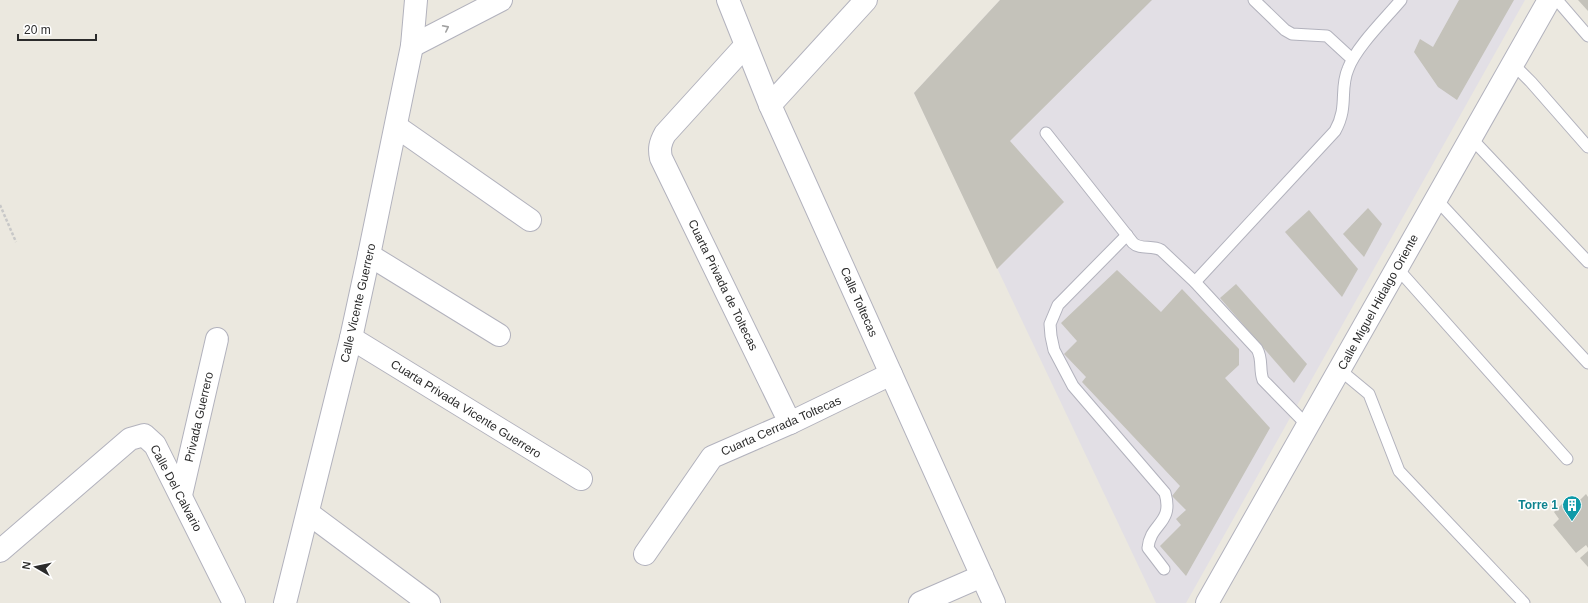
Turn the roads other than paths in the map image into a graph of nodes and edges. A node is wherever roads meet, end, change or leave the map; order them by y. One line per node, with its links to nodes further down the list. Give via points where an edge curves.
1 (416, 0): 10 (street, Calle Vicente Guerrero)
2 (501, 0): 10 (street, one-way to 2)
3 (728, 0): 11 (street, Calle Toltecas)
4 (866, 0): 14 (street)
5 (1254, 0): 12 (lane, via 1285,30 1292,34 1327,36)
6 (1401, 0): 12 (lane)
7 (1549, 0): 13 (street, Calle Miguel Hidalgo Oriente)
8 (1556, 0): 9 (lane)
9 (1588, 36)
10 (412, 46): 15 (street, Calle Vicente Guerrero)
11 (745, 46): 14 (street, Calle Toltecas); 32 (street, Cuarta Privada de Toltecas, via 665,134 660,145 661,158)
12 (1352, 59): 25 (lane, via 1346,77 1344,110 1335,131)
13 (1512, 63): 17 (street, Calle Miguel Hidalgo Oriente); 18 (lane)
14 (770, 105): 31 (street, Calle Toltecas)
15 (397, 128): 20 (street); 22 (street, Calle Vicente Guerrero)
16 (1046, 133): 21 (lane)
17 (1471, 138): 19 (street, Calle Miguel Hidalgo Oriente); 23 (lane)
18 (1588, 147)
19 (1436, 199): 24 (street, Calle Miguel Hidalgo Oriente); 29 (lane)
20 (530, 220)
21 (1127, 235): 25 (lane, via 1136,245 1161,250); 40 (lane, via 1058,305 1050,324 1051,336 1054,350 1073,386 1165,493 1167,511 1150,538 1148,548)
22 (369, 255): 26 (street); 27 (street, Calle Vicente Guerrero)
23 (1588, 262)
24 (1397, 268): 30 (street, Calle Miguel Hidalgo Oriente); 34 (lane)
25 (1195, 282): 33 (lane, via 1257,349 1261,358 1263,380)
26 (499, 335)
27 (351, 338): 35 (street, Cuarta Privada Vicente Guerrero); 37 (street, Calle Vicente Guerrero)
28 (218, 339): 36 (street, Privada Guerrero)
29 (1588, 364)
30 (1340, 370): 33 (street, Calle Miguel Hidalgo Oriente); 48 (lane, via 1369,394 1399,471)
31 (892, 374): 32 (street, Cuarta Cerrada Toltecas); 41 (street, Calle Toltecas)
32 (790, 423): 39 (street, Cuarta Cerrada Toltecas, via 712,457)
33 (1308, 426): 47 (street, Calle Miguel Hidalgo Oriente)
34 (1567, 459)
35 (580, 479)
36 (181, 495): 38 (street, Calle Del Calvario, via 155,445 144,435 137,436 130,439); 42 (street, Calle Del Calvario)
37 (308, 513): 43 (street, Calle Vicente Guerrero); 44 (street)
38 (0, 551)
39 (645, 554)
40 (1164, 569)
41 (982, 576): 45 (street); 46 (street, Calle Toltecas)
42 (234, 603)
43 (285, 603)
44 (429, 603)
45 (920, 603)
46 (994, 603)
47 (1207, 603)
48 (1524, 603)

